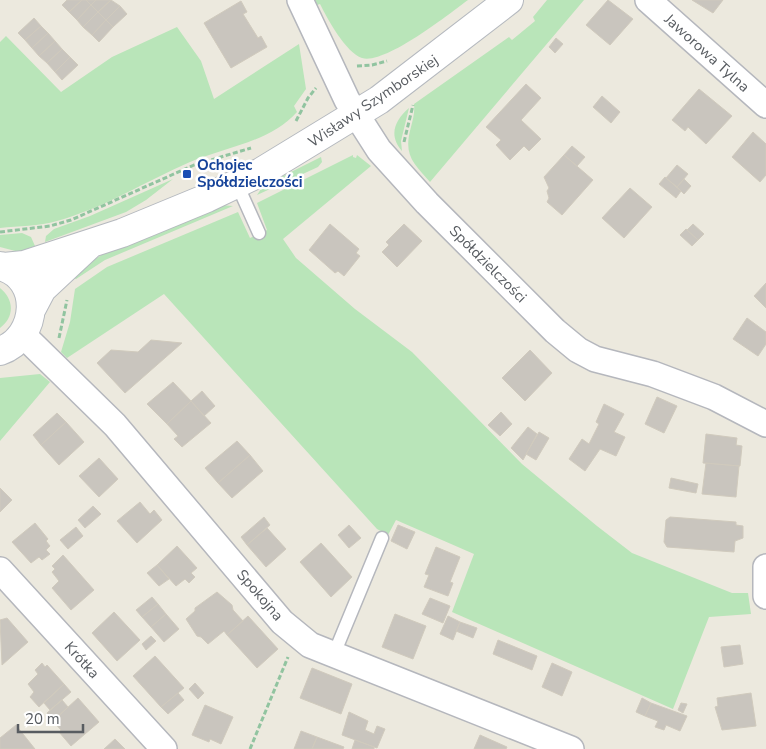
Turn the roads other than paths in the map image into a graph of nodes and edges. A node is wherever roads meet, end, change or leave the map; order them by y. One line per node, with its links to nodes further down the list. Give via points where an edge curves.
1 (300, 0): 5 (street, Spółdzielczości)
2 (510, 0): 5 (street, Wisławy Szymborskiej)
3 (648, 0): 4 (street, Jaworowa Tylna)
4 (766, 105)
5 (356, 115): 6 (street, Wisławy Szymborskiej); 13 (street, Spółdzielczości, via 379,150 427,203 578,350 595,359 653,374 714,397)
6 (237, 184): 7 (lane); 8 (street, Wisławy Szymborskiej)
7 (259, 234)
8 (89, 246): 9 (street, Wisławy Szymborskiej); 10 (street, Wisławy Szymborskiej, via 42,289)
9 (2, 267): 10 (street, via 23,282)
10 (32, 308): 11 (street, Wisławy Szymborskiej)
11 (23, 335): 12 (street); 18 (street, Spokojna, via 115,425 282,622 310,645)
12 (0, 351)
13 (766, 424)
14 (382, 538): 18 (lane)
15 (766, 567): 17 (street)
16 (0, 570): 19 (street, Krótka)
17 (766, 596)
18 (334, 654): 20 (street, Spokojna)
19 (164, 749)
20 (571, 749)

